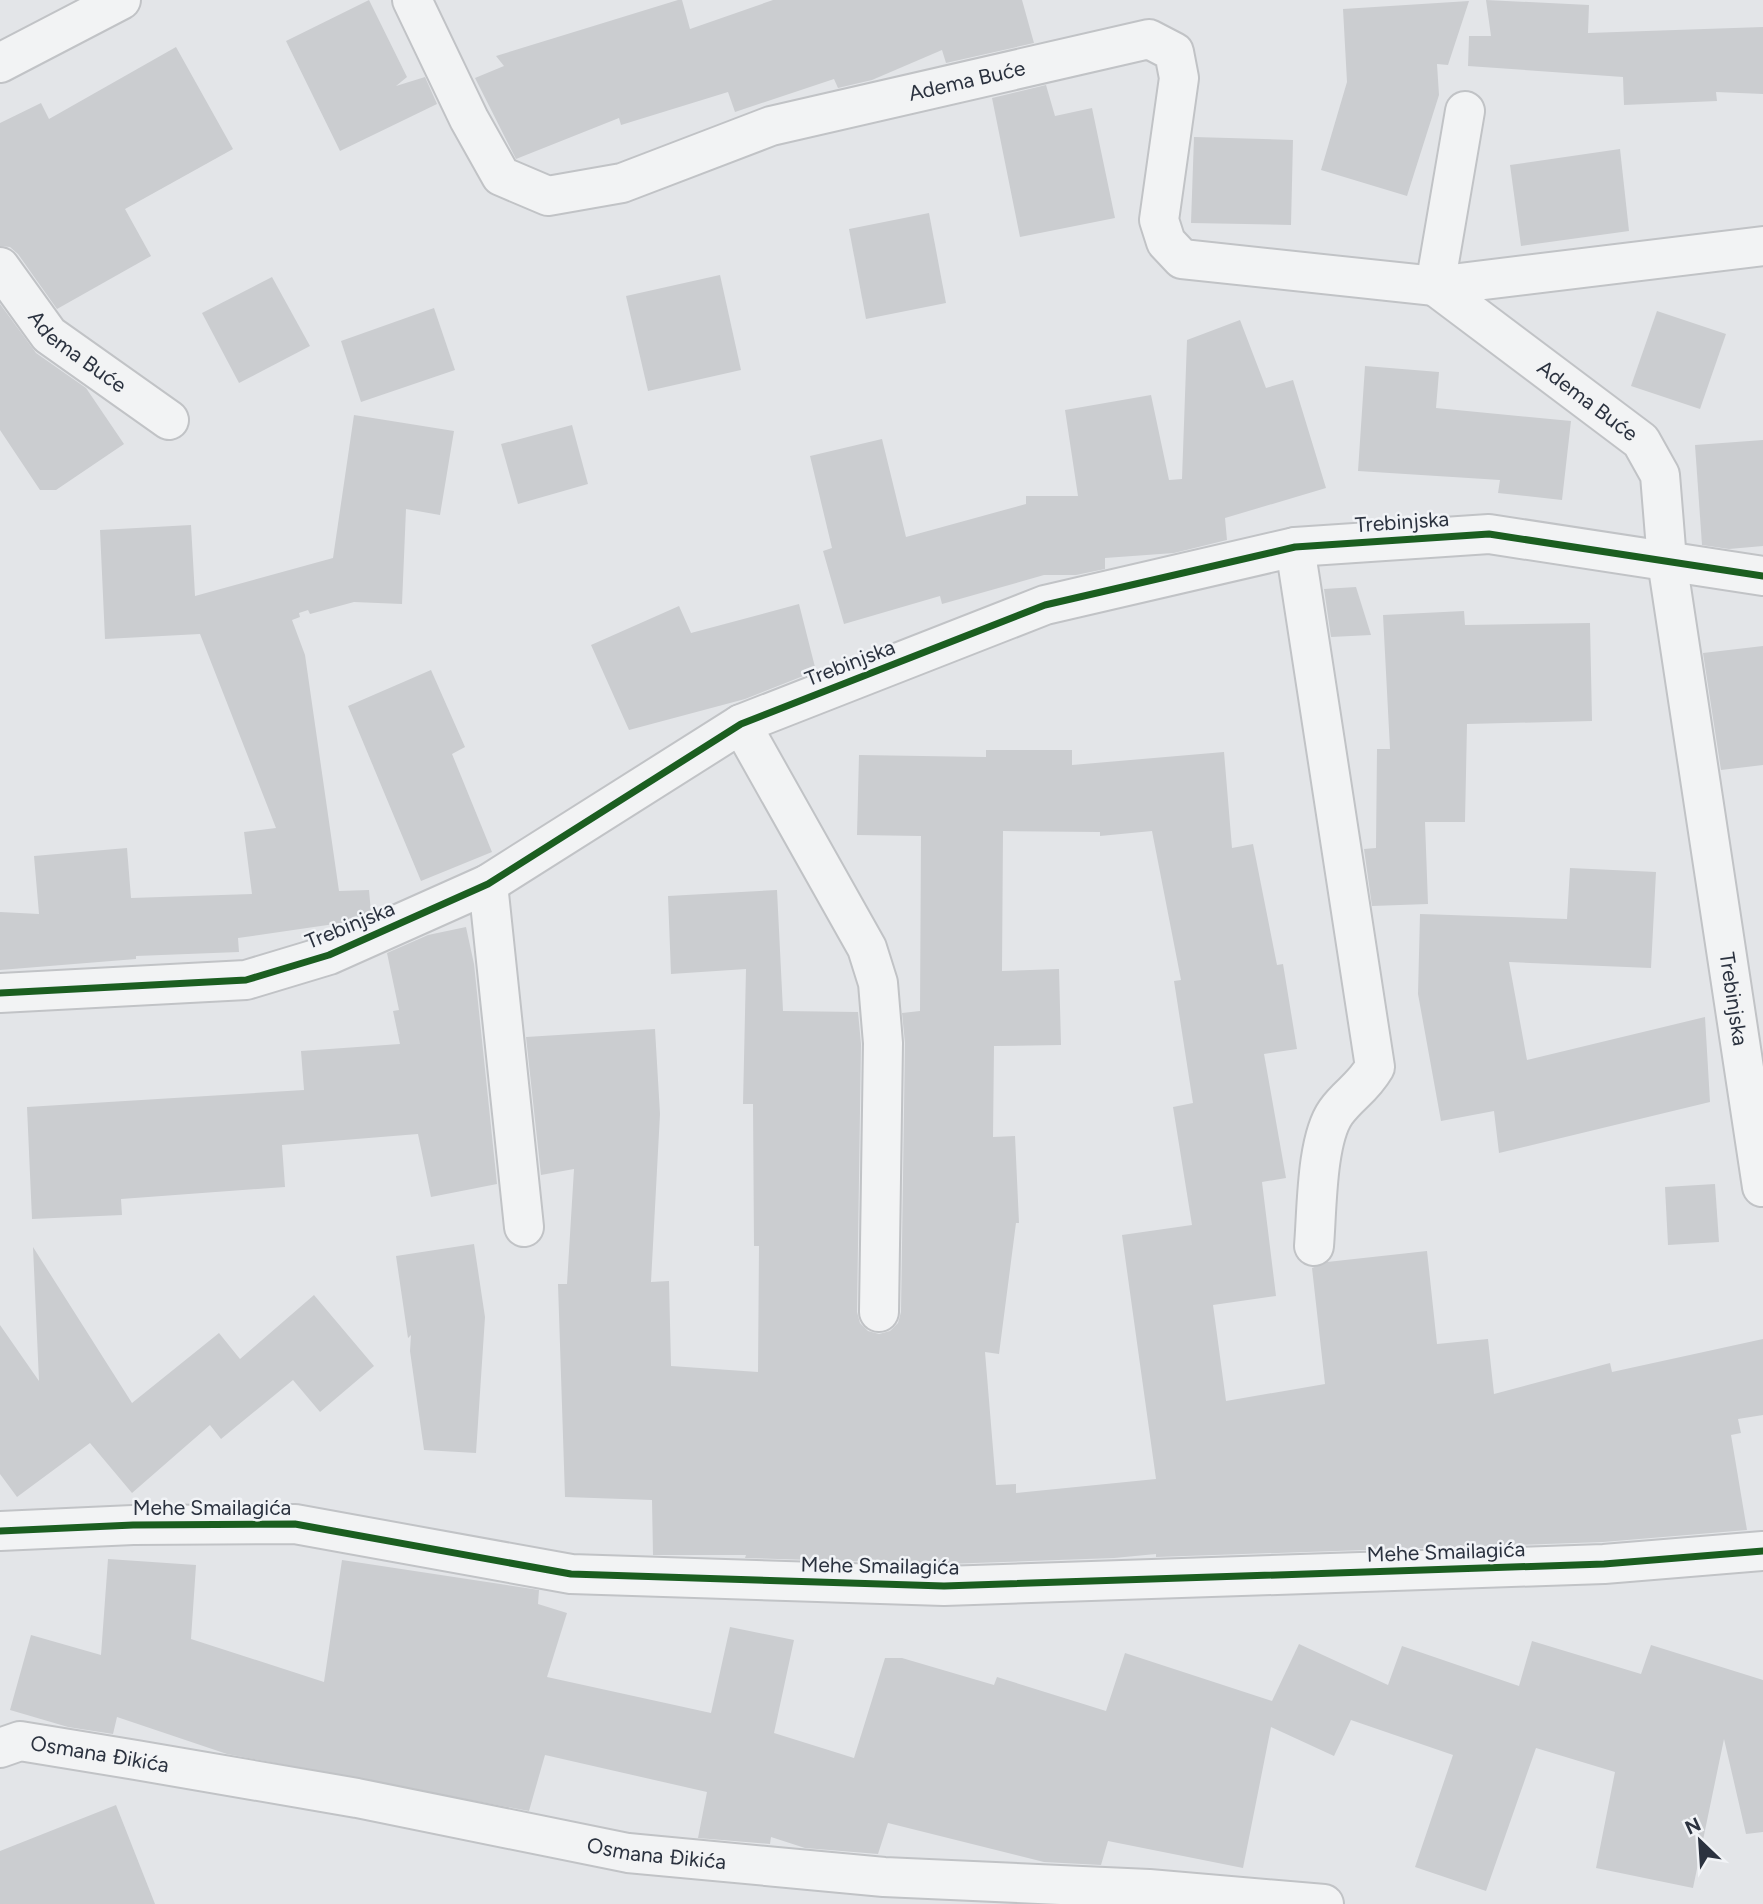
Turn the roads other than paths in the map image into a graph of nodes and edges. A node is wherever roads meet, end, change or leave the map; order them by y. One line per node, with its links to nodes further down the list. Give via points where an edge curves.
1 (121, 0): 3 (street)
2 (412, 0): 7 (street, Adema Buće, via 501,176 548,196 622,183 771,126 1149,39 1174,52 1178,78 1159,219 1166,242 1182,259)
3 (0, 63)
4 (1465, 111): 7 (street)
5 (1763, 246): 7 (street, Adema Buće)
6 (0, 267): 8 (street, Adema Buće, via 48,335)
7 (1435, 285): 10 (street, Adema Buće, via 1641,441 1660,475)
8 (169, 420)
9 (1295, 547): 10 (street, Trebinjska, via 1489,534); 12 (street, Trebinjska, via 1045,606); 17 (street, via 1375,1067 1364,1086 1336,1113 1322,1153)
10 (1667, 561): 11 (street, Trebinjska); 15 (street, Trebinjska)
11 (1763, 576)
12 (741, 724): 13 (street, Trebinjska); 18 (street, via 867,948 878,983 883,1043)
13 (488, 884): 14 (street, Trebinjska, via 329,955 246,980); 16 (street)
14 (0, 993)
15 (1762, 1187)
16 (524, 1227)
17 (1314, 1246)
18 (878, 1312)
19 (0, 1531): 20 (street, Mehe Smailagića, via 295,1524 571,1574 944,1586 1604,1564)
20 (1763, 1551)
21 (7, 1734): 22 (street, Osmana Đikića, via 628,1853 884,1877 1149,1889)
22 (1324, 1904)

